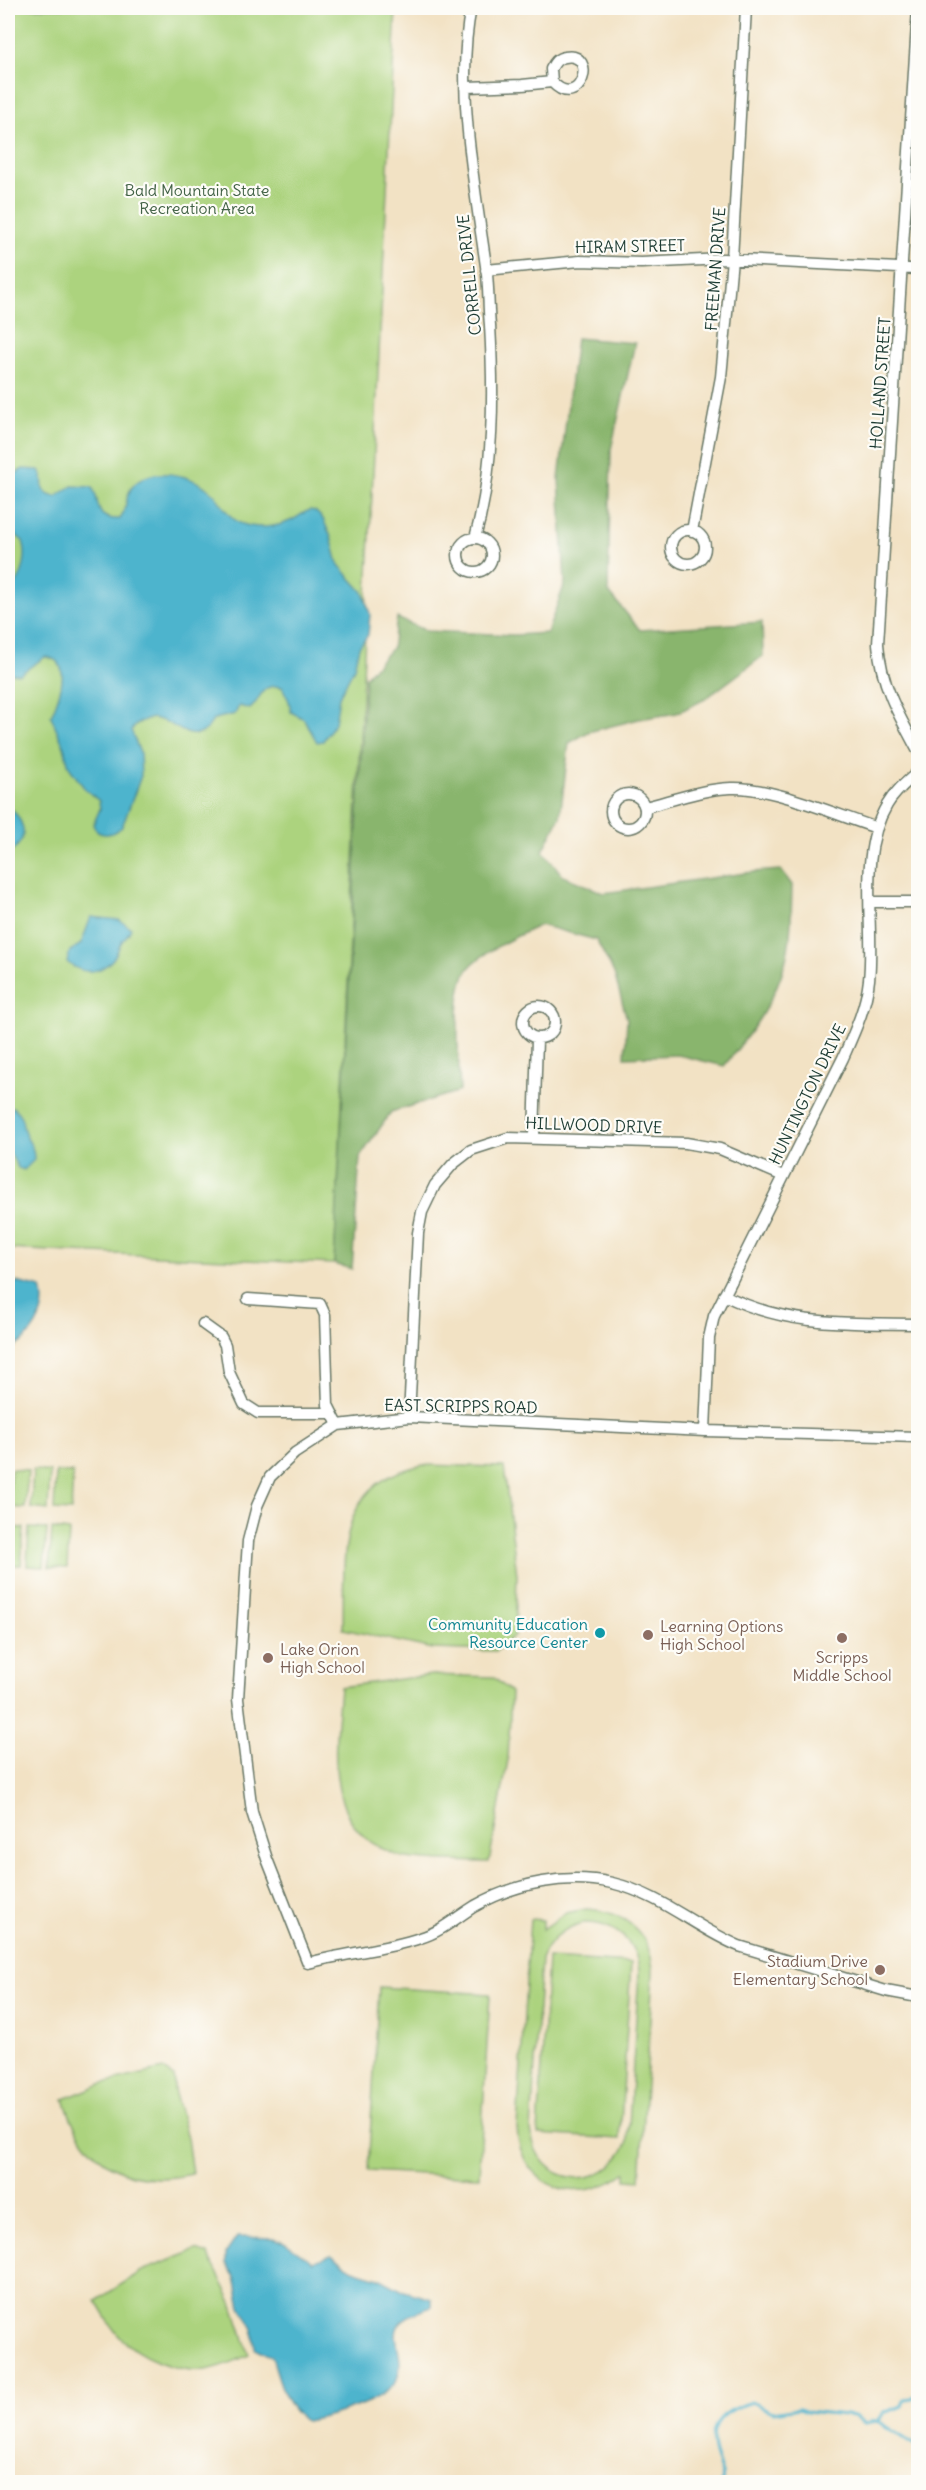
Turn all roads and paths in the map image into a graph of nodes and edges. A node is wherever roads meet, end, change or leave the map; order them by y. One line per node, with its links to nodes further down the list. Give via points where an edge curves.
1 (471, 8): 5 (street, CORRELL DRIVE)
2 (746, 8): 6 (street, FREEMAN DRIVE)
3 (918, 8): 7 (street, HOLLAND STREET)
4 (552, 82): 5 (street)
5 (467, 87): 9 (street, CORRELL DRIVE)
6 (732, 259): 7 (street, HIRAM STREET); 9 (street, HIRAM STREET, via 580,261); 10 (street, FREEMAN DRIVE, via 721,377)
7 (902, 268): 8 (street, HIRAM STREET); 12 (street, HOLLAND STREET, via 878,644 889,697)
8 (918, 269)
9 (486, 270): 11 (street, CORRELL DRIVE, via 493,377 483,504)
10 (692, 531)
11 (475, 538)
12 (918, 751)
13 (918, 772): 15 (street, HUNTINGTON DRIVE, via 897,790)
14 (646, 807): 15 (street, via 714,789 749,789)
15 (877, 828): 16 (street, HUNTINGTON DRIVE, via 872,846)
16 (870, 902): 17 (street); 20 (street, HUNTINGTON DRIVE, via 869,979 859,1022)
17 (918, 902)
18 (537, 1039): 19 (street)
19 (534, 1137): 20 (street, HILLWOOD DRIVE, via 686,1143 720,1149); 26 (street, HILLWOOD DRIVE, via 508,1138 471,1150 435,1185 422,1212)
20 (783, 1176): 21 (street, HUNTINGTON DRIVE)
21 (724, 1295): 24 (street, via 763,1312 799,1320); 28 (street, HUNTINGTON DRIVE, via 709,1338)
22 (248, 1299): 25 (street, via 321,1304 325,1315 326,1388)
23 (203, 1324): 25 (street, via 221,1336 228,1372 244,1404 258,1413)
24 (918, 1324)
25 (332, 1413): 27 (street)
26 (409, 1418): 27 (street, EAST SCRIPPS ROAD); 28 (street, EAST SCRIPPS ROAD)
27 (338, 1425): 30 (street, EAST SCRIPPS ROAD, via 295,1453 270,1478 257,1506 248,1541 238,1699 252,1812 308,1963 421,1938 491,1898 534,1884 586,1879 654,1897 739,1946)
28 (705, 1431): 29 (street, EAST SCRIPPS ROAD)
29 (918, 1437)
30 (918, 1997)

